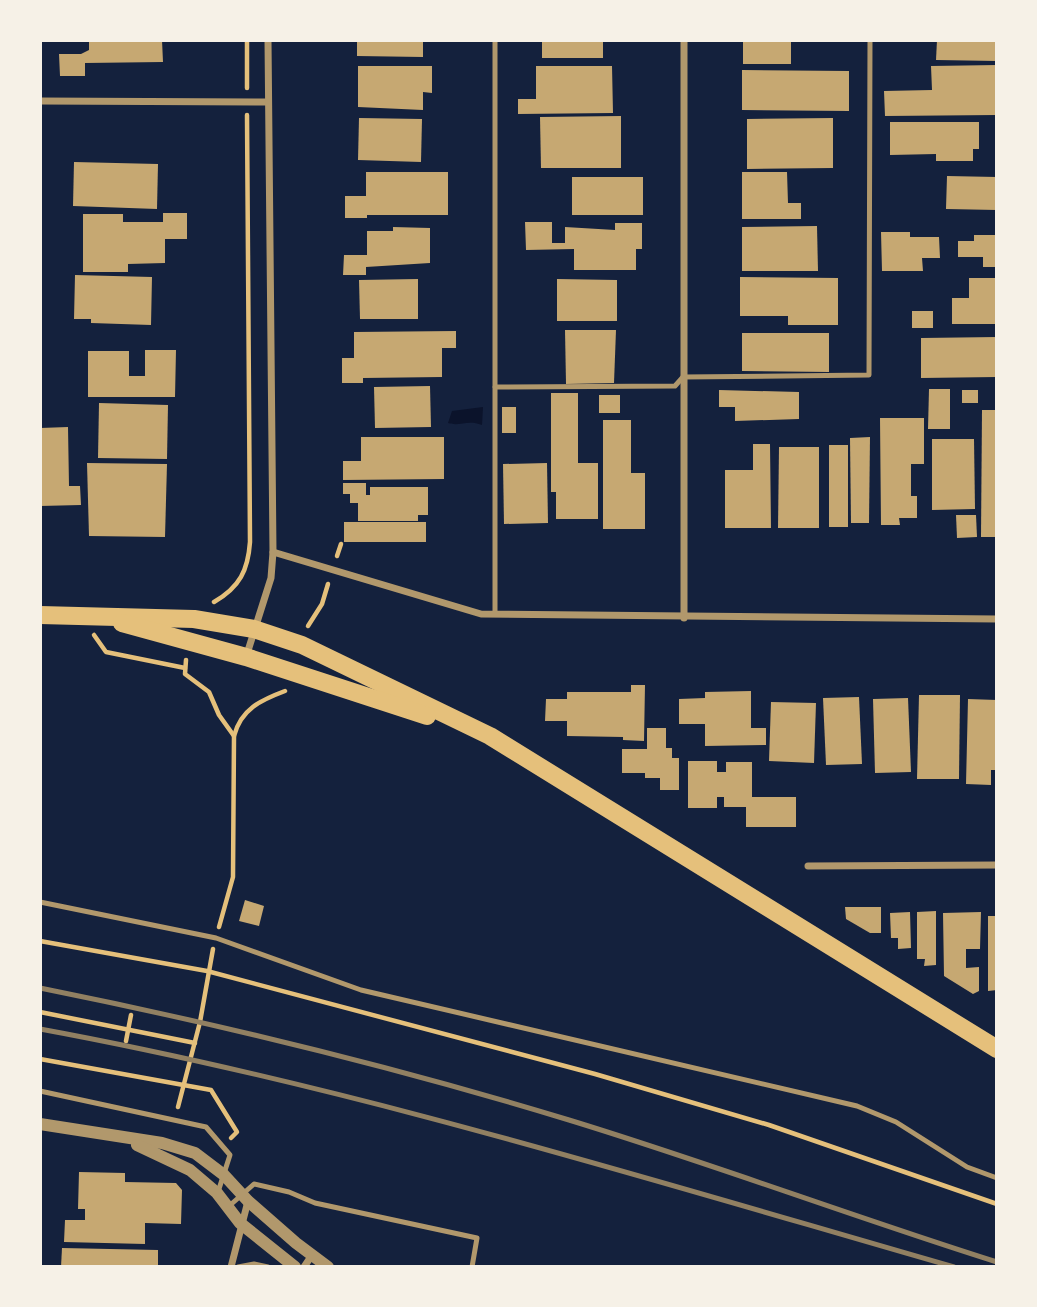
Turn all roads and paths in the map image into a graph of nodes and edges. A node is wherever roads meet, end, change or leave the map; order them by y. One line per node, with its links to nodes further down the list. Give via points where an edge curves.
1 (247, 40): 7 (path)
2 (268, 40): 8 (street)
3 (495, 40): 10 (lane)
4 (684, 40): 9 (street)
5 (870, 40): 9 (lane, via 869,375)
6 (40, 100): 7 (street)
7 (247, 102): 8 (street); 13 (path, via 248,568 232,592)
8 (268, 102): 11 (street)
9 (683, 377): 10 (lane, via 675,386); 18 (street)
10 (495, 387): 14 (lane)
11 (273, 552): 12 (street); 20 (street, via 271,578)
12 (332, 569): 14 (street, via 481,614); 21 (path, via 322,604)
13 (206, 604)
14 (495, 614): 18 (street)
15 (40, 615): 16 (main road)
16 (80, 616): 17 (main road); 24 (path, via 106,652 184,668 188,679 209,692)
17 (101, 617): 20 (main road, via 194,619); 22 (main road)
18 (684, 618): 19 (street)
19 (997, 619)
20 (254, 629): 22 (street); 25 (main road, via 302,645)
21 (306, 630)
22 (246, 657): 23 (main road)
23 (295, 673): 24 (path, via 290,689 249,709); 25 (main road)
24 (234, 736): 29 (path, via 233,877)
25 (490, 736): 37 (main road)
26 (997, 865): 27 (street)
27 (808, 866)
28 (40, 902): 29 (lane)
29 (216, 938): 31 (path); 46 (lane, via 361,990 857,1106 896,1122 967,1167)
30 (40, 941): 31 (path)
31 (207, 971): 36 (path); 49 (path, via 664,1093)
32 (40, 1012): 34 (path)
33 (131, 1015): 34 (path)
34 (128, 1030): 35 (path); 36 (path)
35 (126, 1041)
36 (195, 1043): 39 (path)
37 (997, 1049)
38 (40, 1059): 39 (path)
39 (184, 1084): 41 (path); 44 (path, via 211,1090 237,1132)
40 (40, 1091): 44 (lane, via 206,1127)
41 (181, 1096)
42 (40, 1124): 43 (street)
43 (122, 1138): 45 (street, via 195,1153); 47 (street, via 190,1170)
44 (222, 1145): 45 (lane, via 230,1155)
45 (225, 1175): 47 (lane); 48 (street)
46 (997, 1178)
47 (217, 1193): 50 (street)
48 (245, 1198): 50 (lane); 51 (street); 52 (street); 59 (lane, via 254,1184 315,1203 477,1238)
49 (997, 1204)
50 (227, 1208): 51 (street)
51 (240, 1223): 53 (street); 56 (street)
52 (312, 1255): 57 (street); 58 (street)
53 (231, 1267)
54 (238, 1267): 55 (lane)
55 (268, 1267)
56 (295, 1267)
57 (304, 1267)
58 (328, 1267)
59 (472, 1267)

